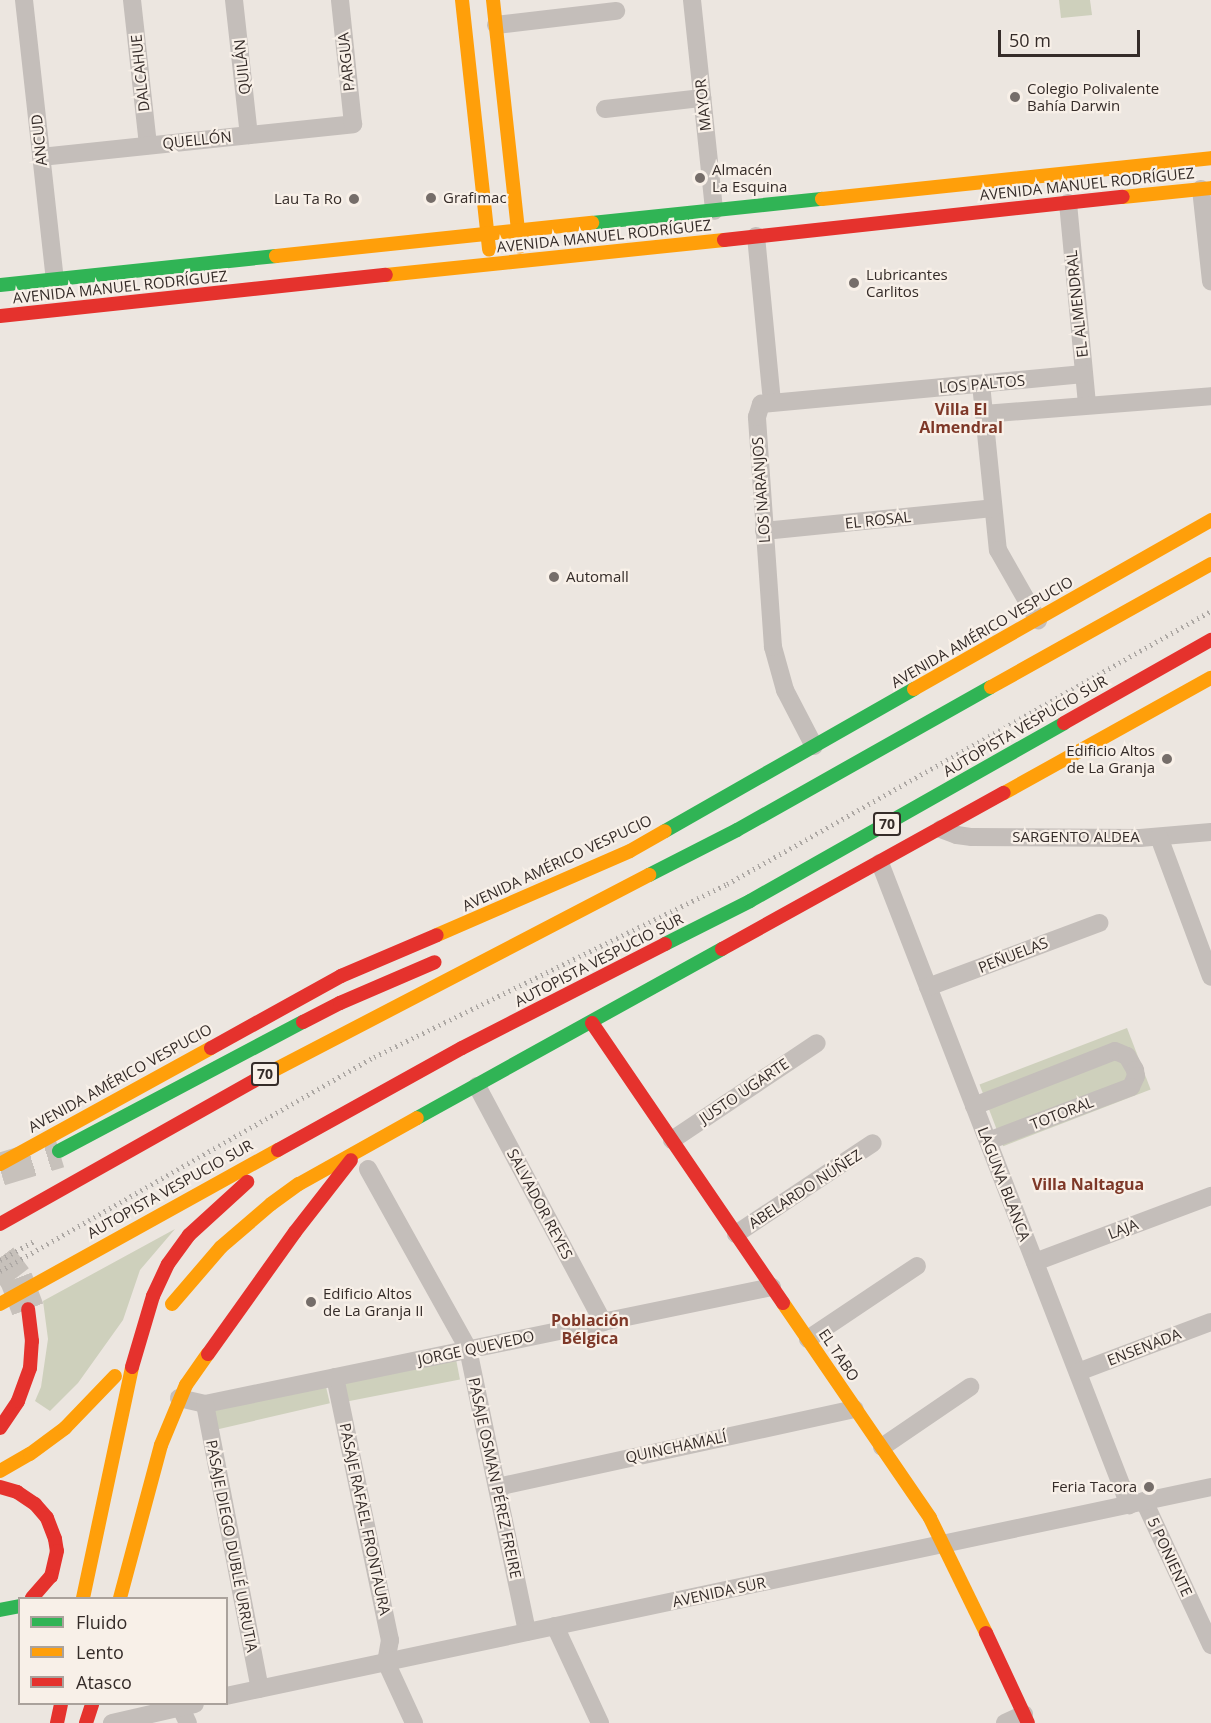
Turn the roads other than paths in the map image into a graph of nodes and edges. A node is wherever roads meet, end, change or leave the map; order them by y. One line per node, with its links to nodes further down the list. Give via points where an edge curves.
1 (24, 0): 15 (street, ANCUD)
2 (132, 0): 14 (street, DALCAHUE)
3 (234, 0): 13 (street, QUILÁN)
4 (340, 0): 12 (street, PARGUA)
5 (462, 0): 9 (main road)
6 (493, 0): 9 (main road)
7 (692, 0): 10 (street, MAYOR)
8 (616, 11): 9 (street)
9 (481, 27): 20 (main road); 21 (main road)
10 (702, 98): 11 (street); 19 (street, MAYOR)
11 (605, 110)
12 (353, 124): 13 (street, QUELLÓN)
13 (249, 135): 14 (street, QUELLÓN)
14 (148, 146): 15 (street, QUELLÓN)
15 (41, 157): 26 (street, ANCUD)
16 (1211, 158): 19 (main road, AVENIDA MANUEL RODRÍGUEZ)
17 (1206, 188): 18 (main road, AVENIDA MANUEL RODRÍGUEZ); 27 (street)
18 (1068, 203): 22 (main road, AVENIDA MANUEL RODRÍGUEZ); 32 (street, EL ALMENDRAL)
19 (714, 211): 20 (main road, AVENIDA MANUEL RODRÍGUEZ)
20 (518, 231): 21 (main road, AVENIDA MANUEL RODRÍGUEZ); 23 (main road)
21 (487, 235): 24 (main road, AVENIDA MANUEL RODRÍGUEZ); 25 (main road)
22 (756, 236): 23 (main road, AVENIDA MANUEL RODRÍGUEZ); 35 (street)
23 (522, 261): 25 (main road, AVENIDA MANUEL RODRÍGUEZ)
24 (212, 262): 26 (main road, AVENIDA MANUEL RODRÍGUEZ); 29 (main road)
25 (490, 265): 29 (main road, AVENIDA MANUEL RODRÍGUEZ)
26 (49, 280): 28 (main road, AVENIDA MANUEL RODRÍGUEZ); 30 (main road)
27 (1211, 281)
28 (0, 285)
29 (195, 296): 30 (main road, AVENIDA MANUEL RODRÍGUEZ)
30 (24, 314): 31 (main road, AVENIDA MANUEL RODRÍGUEZ)
31 (0, 316)
32 (1084, 374): 33 (street, LOS PALTOS); 36 (street, EL ALMENDRAL)
33 (981, 384): 35 (street, LOS PALTOS); 37 (street)
34 (1211, 396): 36 (street, LOS PALTOS)
35 (772, 402): 40 (street, LOS NARANJOS, via 761,404 757,417)
36 (1087, 404): 37 (street, LOS PALTOS)
37 (984, 414): 38 (street)
38 (993, 508): 40 (street, EL ROSAL); 43 (street, via 998,550)
39 (1211, 520): 43 (main road, AVENIDA AMÉRICO VESPUCIO)
40 (764, 531): 47 (street, LOS NARANJOS, via 773,647 784,690)
41 (1211, 564): 44 (main road, 70)
42 (1145, 584): 44 (main road)
43 (1038, 620): 47 (main road, AVENIDA AMÉRICO VESPUCIO)
44 (1091, 632): 53 (main road, 70, via 716,842)
45 (1211, 640): 62 (main road, AUTOPISTA VESPUCIO SUR / 70, via 750,901)
46 (1211, 678): 48 (main road)
47 (814, 746): 68 (main road, AVENIDA AMÉRICO VESPUCIO, via 630,851 386,955 298,998)
48 (941, 829): 50 (street, SARGENTO ALDEA, via 972,837); 51 (main road)
49 (1211, 832): 50 (street, SARGENTO ALDEA)
50 (1159, 837): 56 (street)
51 (880, 863): 57 (street, LAGUNA BLANCA); 58 (main road)
52 (1099, 923): 57 (street, PEÑUELAS)
53 (534, 932): 54 (main road); 71 (main road, 70, via 294,1058)
54 (470, 951)
55 (449, 957): 66 (main road, via 376,985)
56 (1211, 976)
57 (928, 987): 61 (street, LAGUNA BLANCA)
58 (592, 1023): 60 (main road); 63 (main road, EL TABO)
59 (817, 1043): 63 (street, JUSTO UGARTE)
60 (477, 1086): 67 (main road); 79 (street, SALVADOR REYES)
61 (974, 1106): 64 (street, LAGUNA BLANCA); 64 (street, TOTORAL, via 1115,1052 1131,1059 1135,1082 1125,1090)
62 (325, 1121): 76 (main road, AUTOPISTA VESPUCIO SUR / 70); 99 (main road, via 208,1215 164,1271 135,1354)
63 (672, 1140): 72 (main road, EL TABO)
64 (988, 1141): 73 (street, LAGUNA BLANCA)
65 (873, 1143): 72 (street, ABELARDO NÚÑEZ)
66 (59, 1150)
67 (359, 1150): 77 (main road, via 299,1184 245,1226 199,1270); 87 (main road, via 216,1339)
68 (0, 1164)
69 (368, 1169): 82 (street, PASAJE OSMAN PÉREZ FREIRE)
70 (1211, 1196): 73 (street, LAJA)
71 (0, 1224)
72 (736, 1234): 75 (main road, EL TABO)
73 (1035, 1262): 83 (street, LAGUNA BLANCA)
74 (917, 1266): 81 (street)
75 (772, 1287): 79 (street, JORGE QUEVEDO); 81 (main road, EL TABO)
76 (0, 1304)
77 (172, 1304)
78 (28, 1309): 90 (main road, via 30,1368 18,1401)
79 (603, 1322): 82 (street, JORGE QUEVEDO)
80 (1211, 1322): 83 (street, ENSENADA)
81 (808, 1339): 89 (main road, EL TABO)
82 (468, 1349): 85 (street, JORGE QUEVEDO); 93 (street, PASAJE OSMAN PÉREZ FREIRE)
83 (1078, 1372): 96 (street, LAGUNA BLANCA)
84 (115, 1376): 92 (main road, via 65,1428)
85 (335, 1377): 88 (street, JORGE QUEVEDO); 106 (street, PASAJE RAFAEL FRONTAURA, via 390,1640)
86 (970, 1388): 91 (street)
87 (179, 1398): 88 (street, JORGE QUEVEDO); 100 (main road, via 161,1445)
88 (205, 1404): 107 (street, PASAJE DIEGO DUBLÉ URRUTIA)
89 (855, 1409): 91 (main road, EL TABO); 93 (street, QUINCHAMALÍ)
90 (0, 1428)
91 (882, 1447): 97 (main road, EL TABO)
92 (0, 1471)
93 (497, 1486): 104 (street, PASAJE OSMAN PÉREZ FREIRE)
94 (0, 1487): 98 (main road, via 35,1504 47,1518 55,1539 57,1551 51,1576)
95 (1211, 1487): 96 (street, AVENIDA SUR)
96 (1136, 1503): 97 (street, AVENIDA SUR); 105 (street, 5 PONIENTE)
97 (945, 1544): 103 (street, AVENIDA SUR); 112 (main road, EL TABO)
98 (34, 1597)
99 (83, 1597)
100 (121, 1597)
101 (18, 1606): 102 (main road)
102 (0, 1610)
103 (555, 1626): 104 (street, AVENIDA SUR); 117 (street)
104 (527, 1632): 106 (street, AVENIDA SUR)
105 (1211, 1645)
106 (386, 1662): 107 (street, AVENIDA SUR); 116 (street)
107 (260, 1689): 108 (street, AVENIDA SUR)
108 (228, 1696)
109 (61, 1705): 113 (main road)
110 (92, 1705): 114 (main road)
111 (186, 1709): 115 (street)
112 (1026, 1719): 118 (street)
113 (57, 1723)
114 (86, 1723)
115 (112, 1723)
116 (414, 1723)
117 (600, 1723)
118 (1005, 1723)

